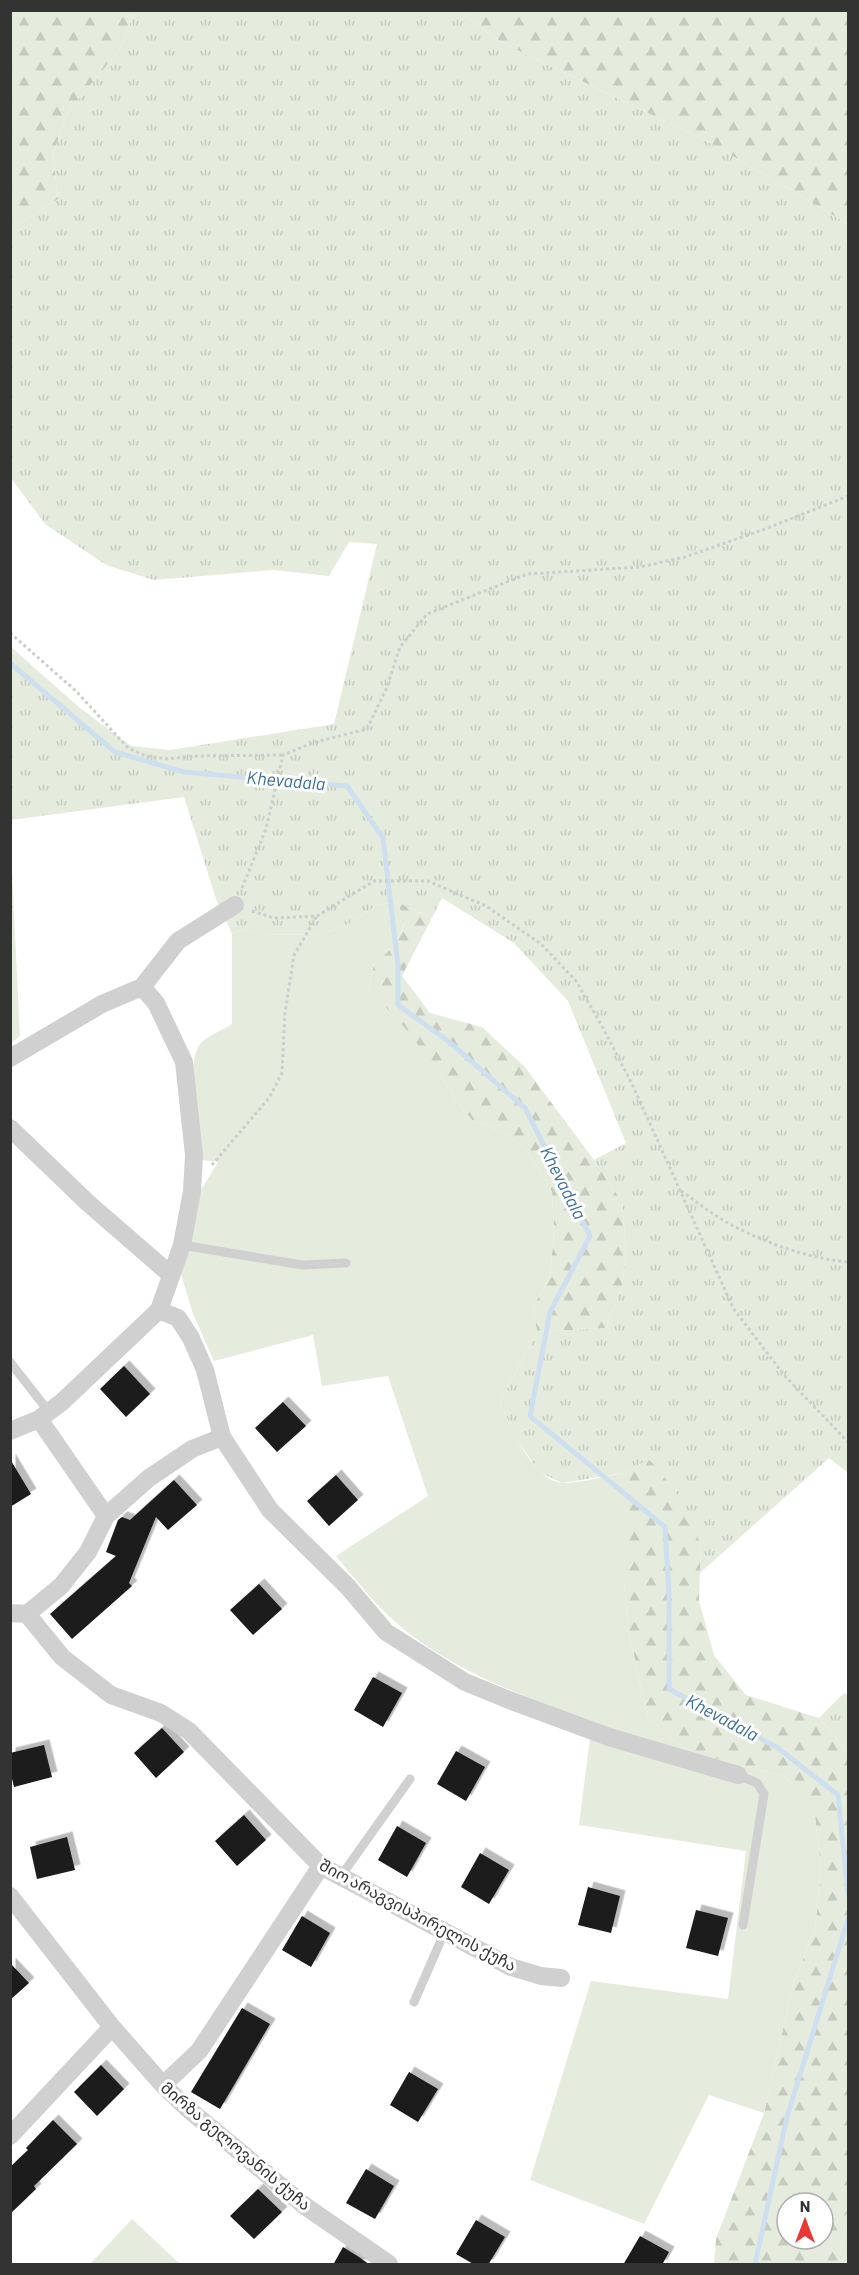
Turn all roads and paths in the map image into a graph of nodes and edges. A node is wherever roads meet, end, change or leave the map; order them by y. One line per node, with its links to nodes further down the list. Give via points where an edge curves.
1 (849, 496): 3 (path, via 685,557 640,567 527,574 427,614 400,646 387,687 367,729)
2 (10, 633): 3 (path, via 76,691 128,748 168,759)
3 (283, 755): 4 (path, via 266,829)
4 (235, 905): 5 (path, via 274,918); 6 (street, via 178,942)
5 (317, 916): 9 (path, via 374,881 428,881 486,906 541,944 576,981 603,1028); 10 (path, via 294,955 285,1013 282,1073 269,1098)
6 (142, 987): 7 (street, via 102,1004); 10 (street, via 156,1003 184,1062 194,1155)
7 (10, 1058)
8 (10, 1128): 14 (street)
9 (680, 1190): 12 (path, via 728,1223 775,1245); 20 (path, via 733,1308 784,1375)
10 (192, 1191): 11 (street)
11 (182, 1245): 13 (lane, via 302,1265); 14 (street)
12 (849, 1262)
13 (346, 1263)
14 (171, 1275): 15 (street)
15 (159, 1310): 17 (street); 19 (street, via 178,1318 191,1338 205,1370)
16 (10, 1362): 17 (lane)
17 (44, 1416): 18 (street); 21 (street)
18 (11, 1430)
19 (222, 1437): 21 (street, via 192,1449 149,1478); 23 (street, via 270,1510 394,1638 465,1682 509,1700 609,1737)
20 (849, 1442)
21 (106, 1516): 22 (street, via 88,1552 61,1586)
22 (19, 1613): 25 (street, შიო არაგვისპირელის ქუჩა, via 62,1657 111,1695 161,1713 189,1731)
23 (738, 1775): 28 (lane, via 757,1783 764,1794)
24 (410, 1779): 26 (lane)
25 (321, 1866): 26 (street, შიო არაგვისპირელის ქუჩა); 33 (street, via 199,2051)
26 (341, 1876): 29 (street, შიო არაგვისპირელის ქუჩა)
27 (10, 1896): 32 (street, მირზა გელოვანის ქუჩა)
28 (743, 1925)
29 (445, 1931): 30 (street, შიო არაგვისპირელის ქუჩა, via 511,1966); 31 (lane)
30 (561, 1978)
31 (414, 2002)
32 (112, 2027): 33 (street, მირზა გელოვანის ქუჩა); 34 (street)
33 (163, 2085): 35 (street, მირზა გელოვანის ქუჩა, via 305,2206)
34 (10, 2136)
35 (389, 2265)

